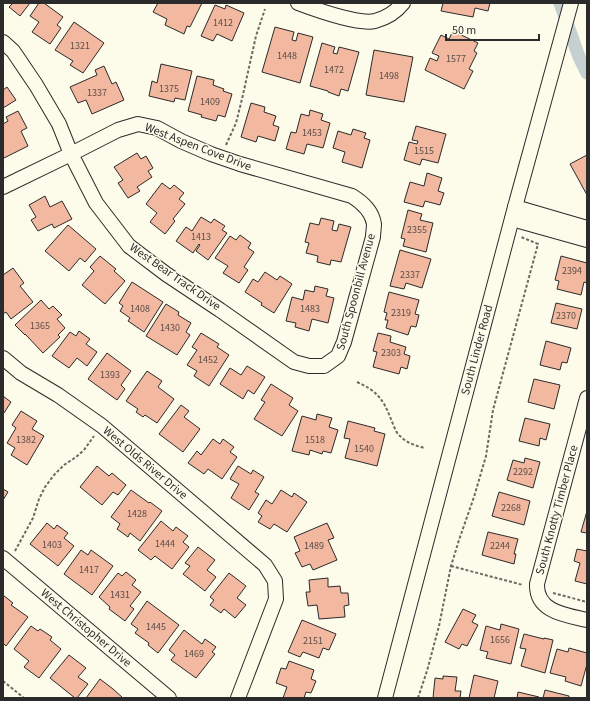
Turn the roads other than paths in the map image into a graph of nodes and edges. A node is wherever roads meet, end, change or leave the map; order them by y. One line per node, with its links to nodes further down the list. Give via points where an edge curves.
1 (298, 3): 2 (street, via 356,20 374,21 393,14)
2 (403, 3)
3 (571, 5): 8 (street, South Linder Road)
4 (3, 42): 5 (street, West Bear Track Drive, via 13,50 36,85 59,124)
5 (71, 154): 6 (street, West Aspen Cove Drive); 7 (street, West Aspen Cove Drive, via 118,130 138,124 157,128 181,141 240,164 352,196 362,202); 12 (street, West Bear Track Drive, via 96,203 129,246 294,362)
6 (3, 187)
7 (369, 211): 12 (street, South Spoonbill Avenue, via 374,224 373,237 344,342 338,356)
8 (514, 213): 9 (street); 10 (street); 18 (street, South Linder Road)
9 (587, 228)
10 (587, 240)
11 (3, 358): 17 (street, West Olds River Drive, via 21,373 102,426 265,565 275,581 276,599)
12 (324, 366)
13 (587, 398): 15 (street, South Knotty Timber Place, via 537,584 546,606 554,611)
14 (8, 556): 16 (street, West Christopher Drive)
15 (587, 620)
16 (168, 698)
17 (238, 698)
18 (385, 698)

